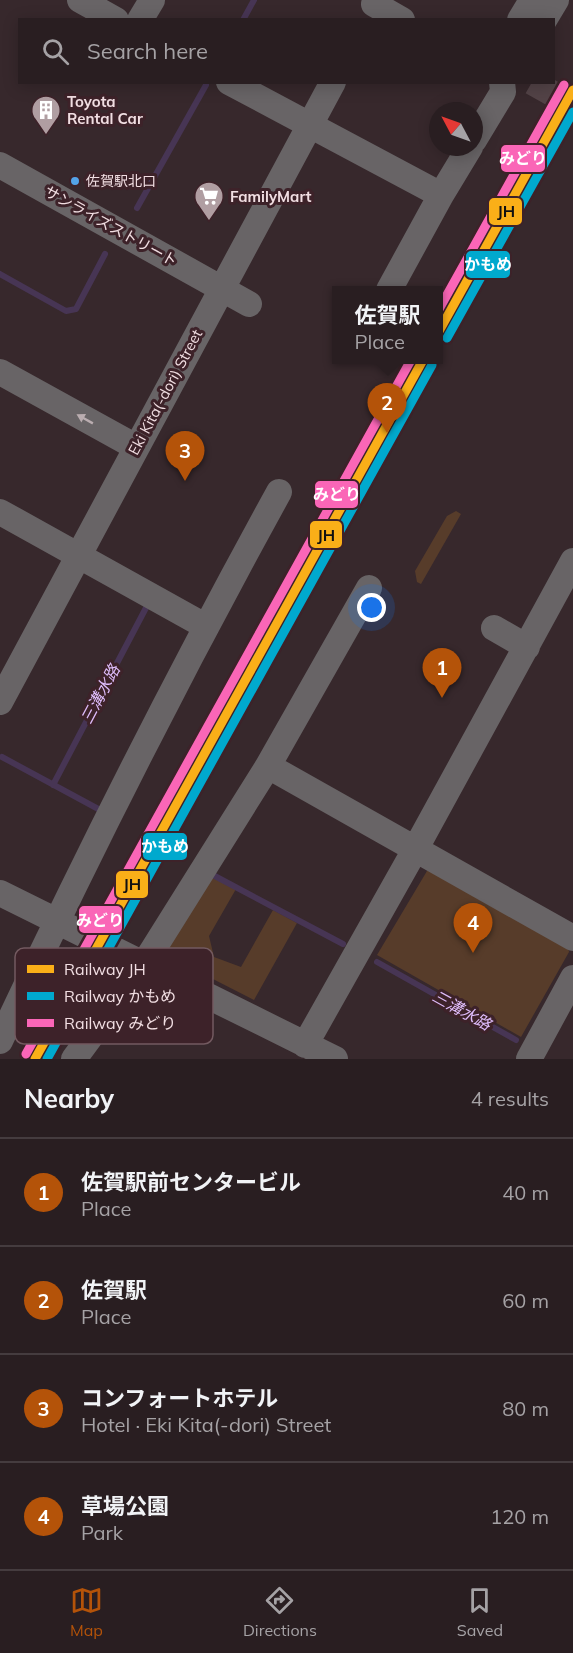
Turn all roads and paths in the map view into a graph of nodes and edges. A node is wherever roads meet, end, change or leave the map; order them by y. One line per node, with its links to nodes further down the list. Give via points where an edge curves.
1 (80, 0): 6 (street)
2 (152, 0): 7 (street)
3 (532, 0): 9 (street)
4 (556, 0): 10 (street)
5 (372, 8): 8 (street)
6 (112, 18)
7 (141, 18)
8 (397, 18)
9 (521, 18)
10 (545, 18)
11 (233, 84): 15 (street)
12 (332, 84): 15 (street, Eki Kita(-dori) Street)
13 (502, 84): 14 (street, via 503,92)
14 (483, 125)
15 (309, 126): 18 (street); 20 (street, Eki Kita(-dori) Street)
16 (465, 156): 18 (street)
17 (0, 165): 20 (street, サンライズストリート)
18 (441, 195): 19 (street)
19 (392, 286)
20 (221, 287): 21 (street, サンライズストリート); 23 (street, Eki Kita(-dori) Street)
21 (249, 304)
22 (0, 372): 23 (street, one-way to 22)
23 (136, 447): 26 (street, Eki Kita(-dori) Street)
24 (279, 492): 29 (street)
25 (0, 512): 26 (street)
26 (78, 555): 29 (street); 32 (street, Eki Kita(-dori) Street)
27 (573, 561): 31 (street)
28 (369, 588): 33 (street)
29 (205, 626): 36 (street)
30 (494, 628): 31 (street)
31 (526, 647): 34 (street)
32 (0, 702)
33 (268, 766): 34 (street); 40 (street)
34 (416, 848): 37 (street); 46 (street)
35 (0, 893): 36 (street)
36 (56, 920): 38 (street); 39 (street)
37 (573, 938)
38 (43, 948)
39 (112, 948)
40 (154, 948)
41 (573, 978): 49 (street)
42 (213, 999): 46 (street)
43 (15, 1009): 44 (street)
44 (0, 1041)
45 (85, 1044): 47 (street)
46 (305, 1045): 48 (street)
47 (74, 1059)
48 (335, 1059)
49 (529, 1059)

